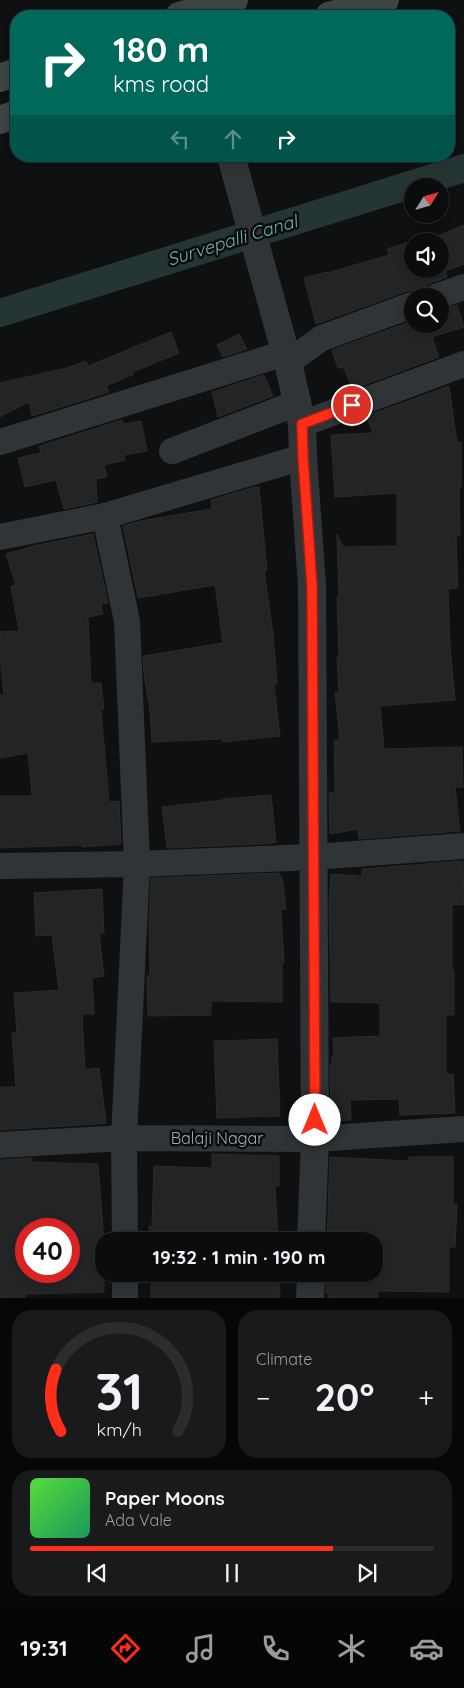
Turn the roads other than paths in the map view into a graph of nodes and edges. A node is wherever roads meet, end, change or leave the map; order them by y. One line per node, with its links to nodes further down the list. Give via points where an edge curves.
1 (234, 0): 3 (main road)
2 (385, 0): 4 (main road)
3 (189, 10)
4 (350, 10)
5 (233, 162): 9 (street)
6 (464, 287): 7 (street)
7 (449, 292)
8 (404, 308): 9 (street, via 322,338)
9 (286, 358): 11 (street); 12 (street)
10 (464, 364): 11 (street)
11 (300, 413): 13 (street); 14 (street)
12 (0, 442)
13 (172, 451)
14 (303, 457): 15 (street); 18 (street, via 312,586)
15 (104, 516): 16 (street); 19 (street, via 127,621)
16 (0, 537)
17 (464, 846): 18 (street)
18 (314, 857): 19 (street); 23 (street)
19 (137, 864): 20 (street); 22 (street)
20 (0, 866)
21 (464, 1129): 23 (street, Balaji Nagar)
22 (124, 1138): 23 (street, Balaji Nagar); 24 (street, Balaji Nagar); 25 (street)
23 (315, 1139): 26 (street)
24 (0, 1145)
25 (125, 1232)
26 (312, 1232)
27 (125, 1282): 29 (street)
28 (311, 1282): 30 (street)
29 (125, 1298)
30 (310, 1298)

